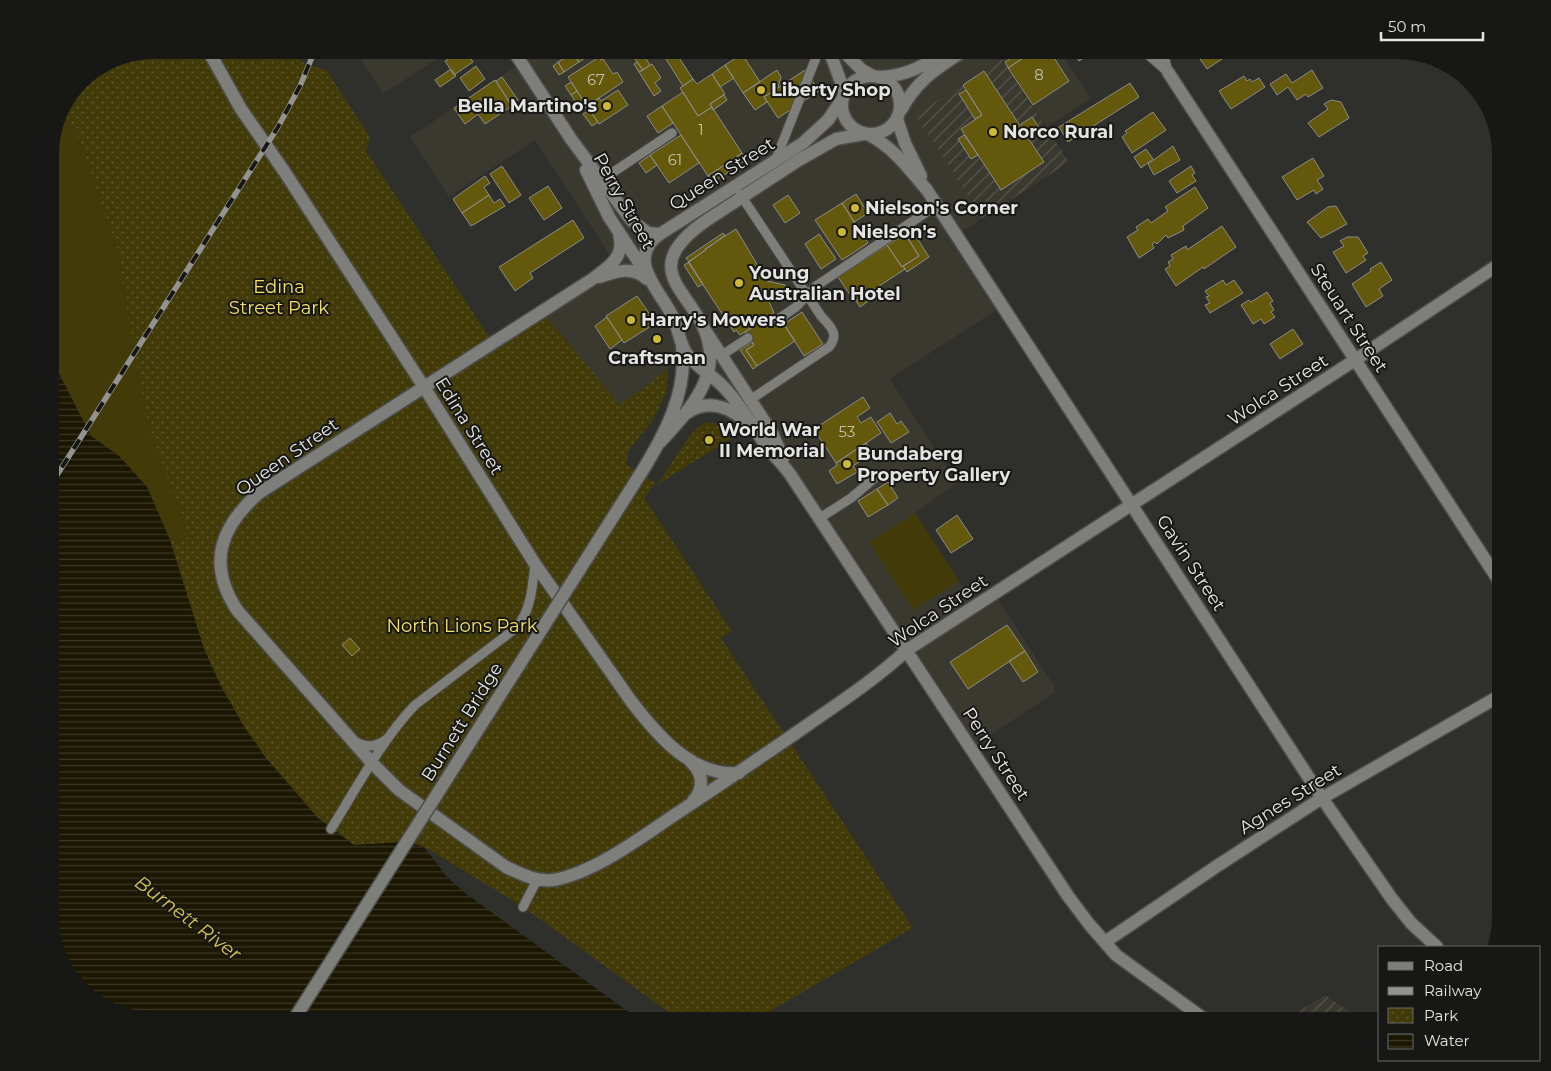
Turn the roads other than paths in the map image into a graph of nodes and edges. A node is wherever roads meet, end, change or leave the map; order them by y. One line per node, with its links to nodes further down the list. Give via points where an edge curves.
1 (213, 59): 35 (street, Edina Street, via 241,109)
2 (519, 59): 17 (street, Perry Street)
3 (816, 59): 16 (lane)
4 (832, 59): 12 (street)
5 (851, 59): 11 (street)
6 (931, 59): 11 (street, via 907,73)
7 (951, 59): 13 (street, via 916,86)
8 (1153, 59): 10 (lane, Steuart Street)
9 (1164, 59): 10 (lane, Steuart Street)
10 (1168, 72): 33 (street, Steuart Street)
11 (876, 77): 12 (street, via 856,80); 13 (street, via 887,81 898,94 901,103)
12 (844, 96): 15 (street, via 844,116 856,130); 16 (street, Queen Street, via 816,132)
13 (899, 115): 15 (street, via 886,131); 18 (street, Gavin Street, via 906,143)
14 (672, 133): 17 (lane)
15 (867, 134): 18 (street, Gavin Street, via 881,140 893,151); 19 (street, Queen Street, via 836,138)
16 (776, 162): 19 (street, Queen Street)
17 (597, 183): 21 (street, Perry Street); 22 (street, Perry Street, via 641,229 652,235)
18 (927, 190): 20 (street, Gavin Street)
19 (739, 192): 22 (street, Queen Street); 25 (street, Queen Street, via 680,243 671,263); 27 (lane)
20 (937, 206): 27 (lane); 42 (street, Gavin Street)
21 (619, 234): 24 (street, Queen Street, via 622,246 617,257); 26 (street, Perry Street)
22 (660, 234): 26 (street, Queen Street, via 645,254 646,269)
23 (1492, 269): 33 (street, Wolca Street)
24 (591, 280): 26 (street, Queen Street, via 630,271 641,274); 35 (street, Queen Street)
25 (676, 285): 26 (street, via 670,280); 29 (street, Perry Street)
26 (654, 286): 31 (street, Perry Street, via 676,322)
27 (807, 295): 28 (lane); 36 (lane, via 832,328 832,344)
28 (777, 320)
29 (705, 330): 32 (street, Perry Street); 34 (street, Burnett Bridge, via 710,354)
30 (748, 338): 32 (lane)
31 (682, 345): 34 (street, Perry Street, via 693,362); 39 (street, Burnett Bridge, via 684,370 680,391)
32 (722, 355): 36 (street, Perry Street)
33 (1355, 360): 42 (street, Wolca Street); 45 (street, Steuart Street)
34 (707, 373): 37 (street, Burnett Bridge); 38 (street, Perry Street, via 730,393)
35 (424, 387): 44 (street, Edina Street); 51 (street, Queen Street, via 259,493 230,524 221,554 223,584 238,610)
36 (750, 400): 40 (street, Perry Street, via 772,433)
37 (685, 414): 38 (street, via 697,407 722,406 737,414); 39 (street, Burnett Bridge)
38 (762, 440): 40 (street, Perry Street)
39 (660, 442): 62 (street, Burnett Bridge, bridge)
40 (790, 474): 43 (street, Perry Street)
41 (877, 476): 43 (lane, via 852,498)
42 (1132, 505): 48 (street, Wolca Street); 55 (street, Gavin Street)
43 (820, 518): 48 (street, Perry Street)
44 (535, 564): 46 (street, Edina Street); 47 (lane)
45 (1492, 570)
46 (558, 597): 47 (lane, via 543,587 535,590); 52 (street, Edina Street, via 647,722)
47 (530, 601): 50 (lane, via 524,619 516,628 416,705)
48 (907, 650): 54 (street, Wolca Street, via 885,670); 60 (street, Perry Street, via 1068,896)
49 (1492, 700): 55 (street, Agnes Street)
50 (392, 734): 51 (lane, via 372,747); 53 (lane)
51 (349, 737): 53 (street, Queen Street)
52 (685, 757): 54 (street, Edina Street, via 716,772); 56 (street, via 694,765 701,780 699,793)
53 (372, 763): 57 (lane); 58 (street, Wolca Street, via 399,790 498,861 521,875)
54 (740, 772): 56 (street, Wolca Street)
55 (1322, 798): 60 (street, Agnes Street); 61 (street, Gavin Street, via 1392,900)
56 (685, 808): 58 (street, Wolca Street, via 591,866 552,880)
57 (331, 829)
58 (537, 880): 59 (lane)
59 (523, 907)
60 (1105, 942): 63 (street, Perry Street, via 1116,955)
61 (1436, 946)
62 (298, 1012)
63 (1194, 1012)

